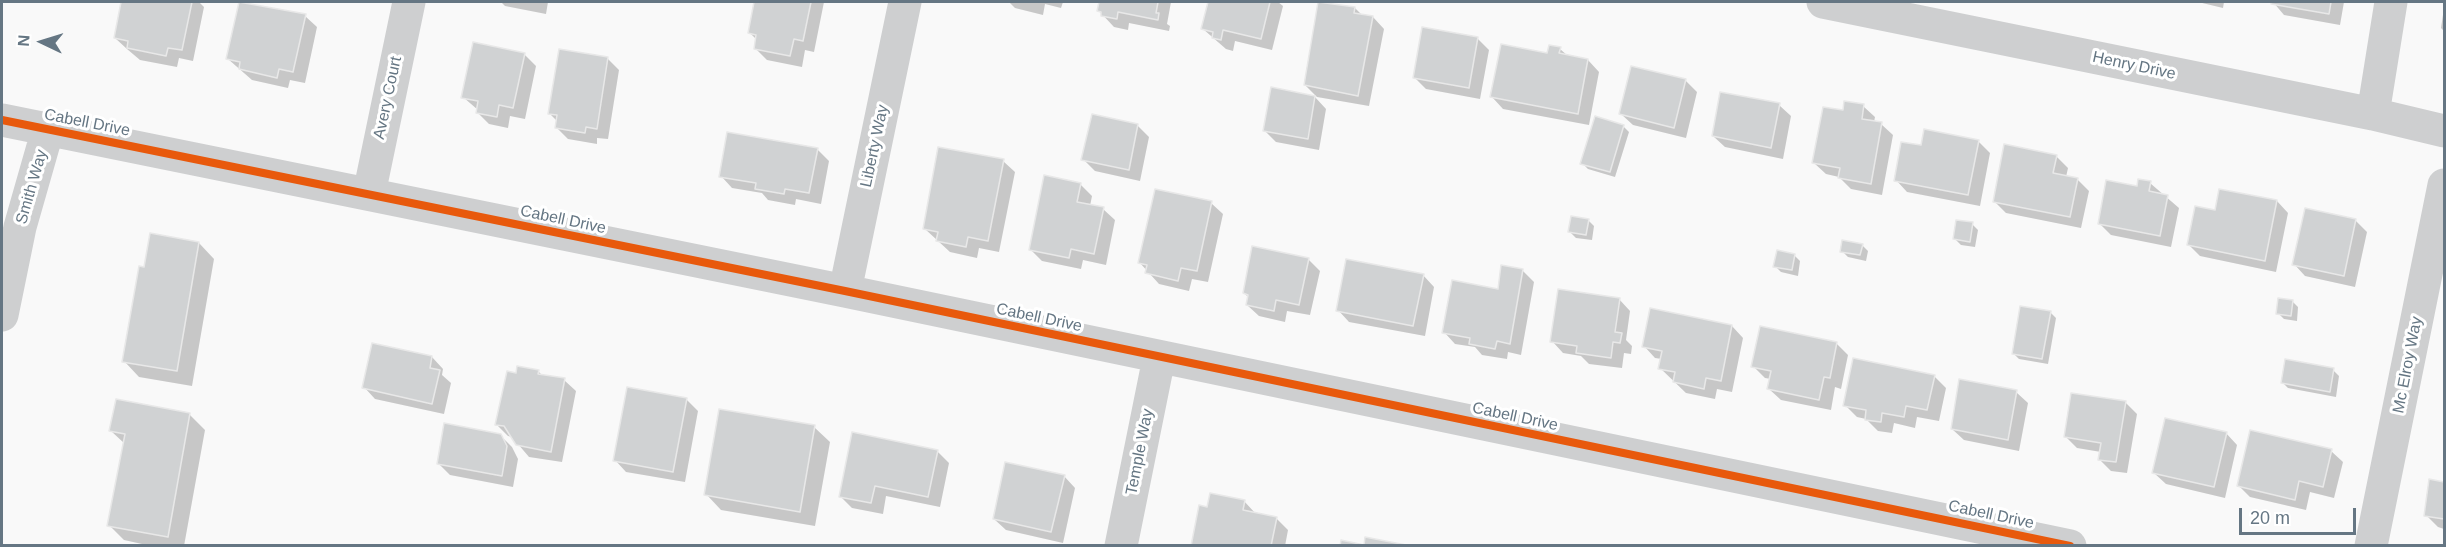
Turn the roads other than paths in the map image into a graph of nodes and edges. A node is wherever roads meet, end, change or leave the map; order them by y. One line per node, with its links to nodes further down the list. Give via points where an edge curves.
1 (409, 2): 11 (street, Avery Court)
2 (905, 2): 12 (street, Liberty Way)
3 (1823, 2): 5 (street, Henry Drive)
4 (2391, 2): 6 (street)
5 (1858, 5): 6 (street, Henry Drive)
6 (2373, 114): 9 (street, Henry Drive)
7 (2, 120): 8 (street, Cabell Drive)
8 (48, 129): 11 (street, Cabell Drive); 13 (street, Smith Way, via 20,227)
9 (2445, 131)
10 (2445, 185): 17 (street, Mc Elroy Way)
11 (369, 194): 12 (street, Cabell Drive)
12 (845, 291): 14 (street, Cabell Drive)
13 (2, 315)
14 (1159, 358): 15 (street, Temple Way); 16 (street, Cabell Drive)
15 (1121, 546)
16 (2070, 546)
17 (2371, 546)

